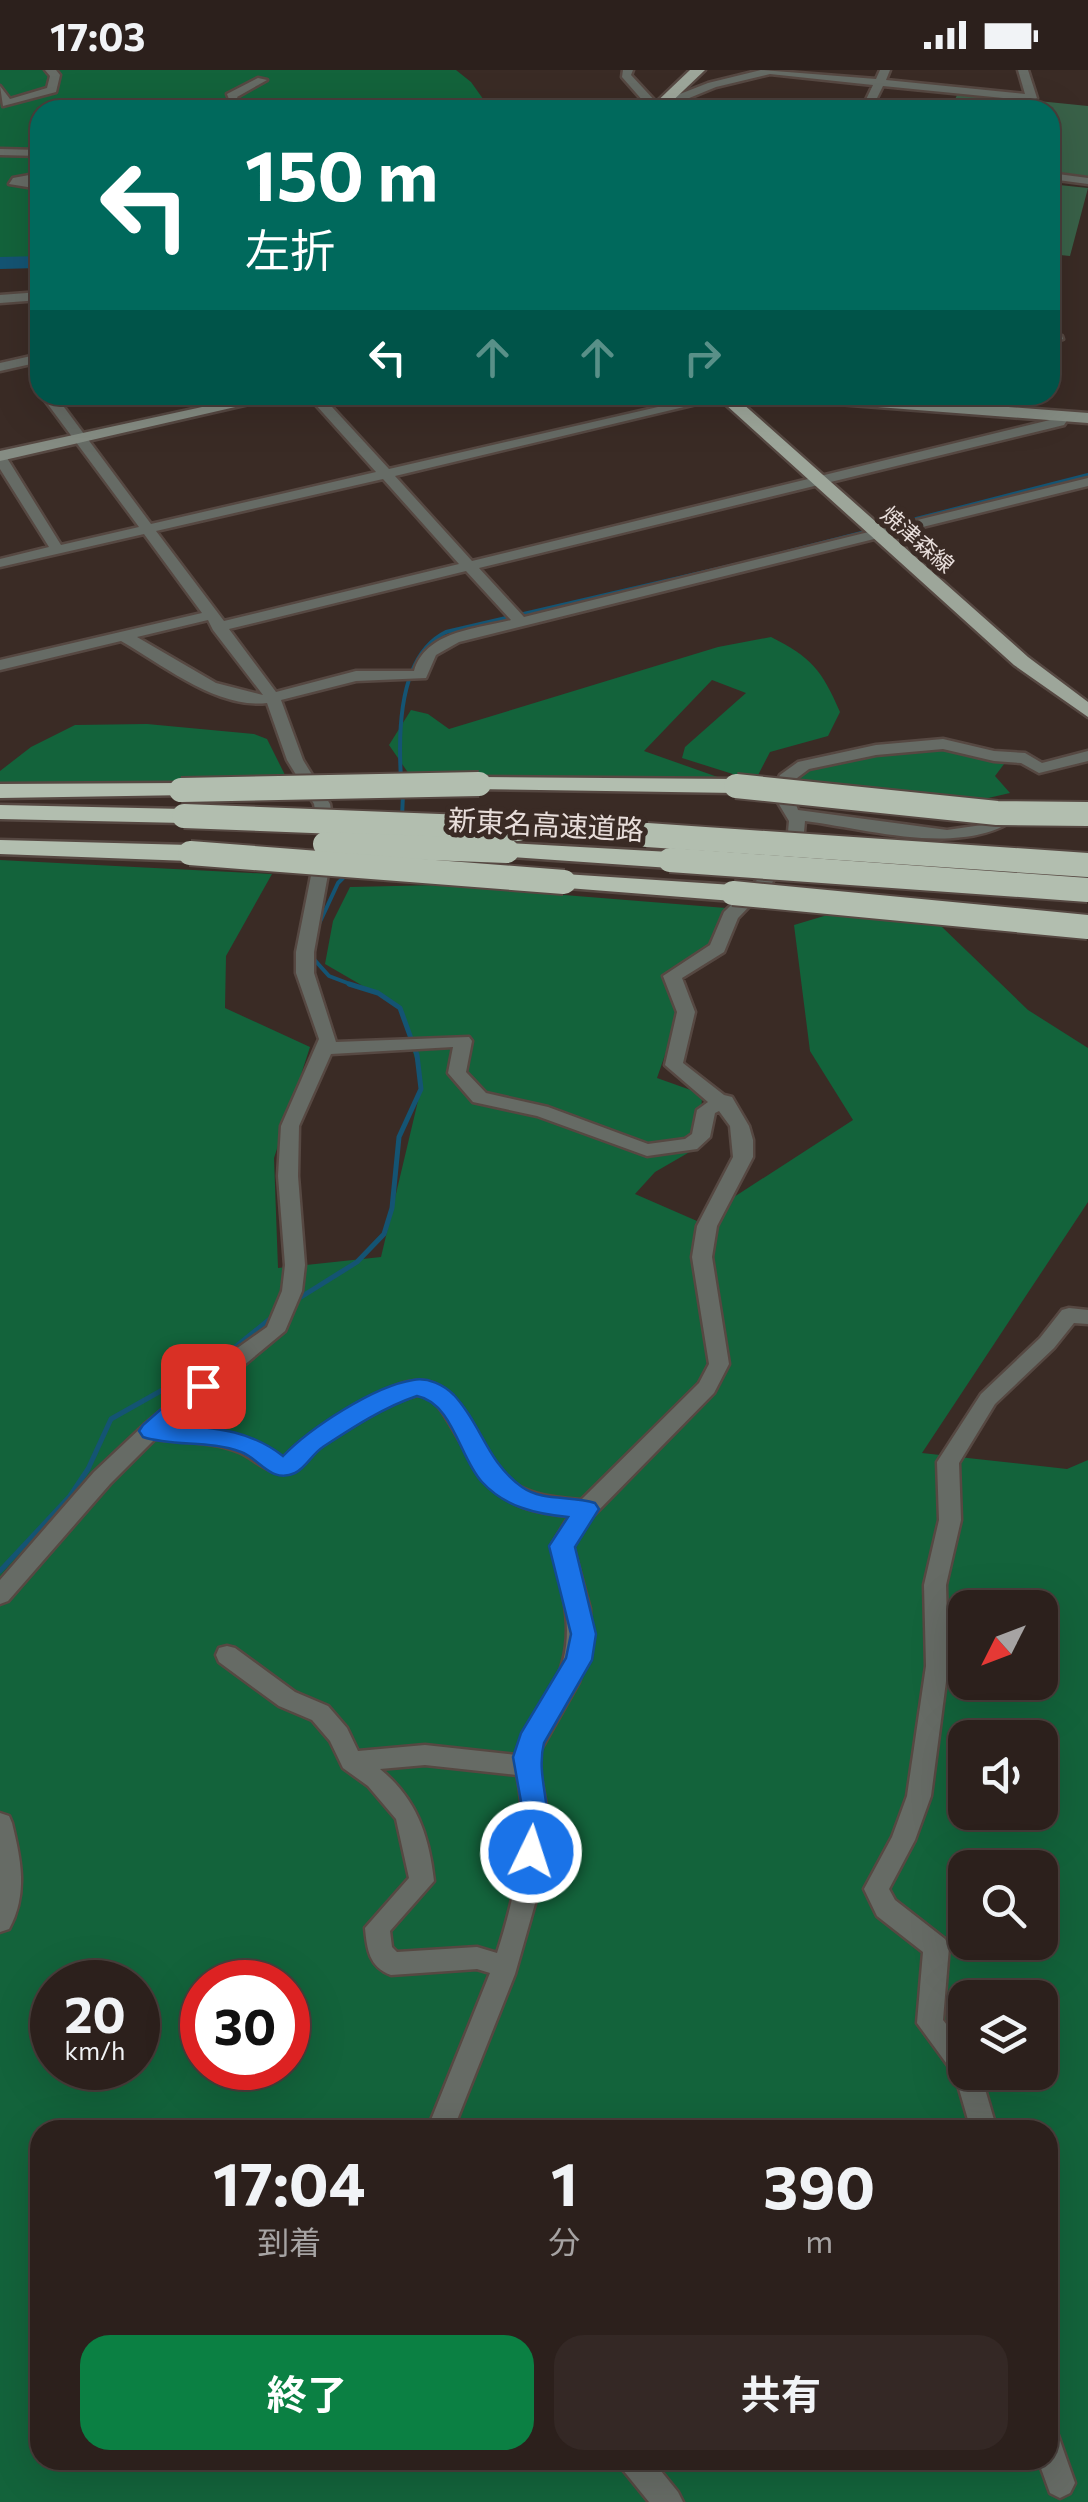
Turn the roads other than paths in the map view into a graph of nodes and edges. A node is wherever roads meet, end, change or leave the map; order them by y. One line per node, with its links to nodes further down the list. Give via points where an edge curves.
1 (50, 70): 8 (street, via 55,75 46,94 8,104)
2 (628, 70): 10 (street)
3 (698, 70): 11 (main road)
4 (1023, 70): 6 (street, via 1032,98)
5 (770, 71): 6 (street); 12 (street)
6 (882, 76): 13 (street)
7 (262, 80): 9 (street)
8 (0, 89)
9 (233, 100)
10 (647, 100)
11 (665, 100)
12 (676, 100)
13 (871, 100)
14 (0, 152): 15 (street)
15 (30, 153)
16 (1060, 177): 18 (street)
17 (30, 178): 19 (street, via 15,184)
18 (1088, 180)
19 (30, 185)
20 (30, 297): 21 (street)
21 (0, 300)
22 (30, 366): 23 (street)
23 (0, 367)
24 (55, 405): 32 (street)
25 (234, 405): 32 (main road)
26 (324, 405): 34 (street)
27 (679, 405): 34 (street)
28 (734, 405): 35 (main road, 焼津森線)
29 (918, 405): 30 (main road)
30 (1063, 416): 31 (main road); 35 (street)
31 (1088, 418)
32 (79, 439): 33 (main road); 37 (street)
33 (0, 457): 39 (street)
34 (388, 472): 37 (street); 41 (street)
35 (816, 481): 38 (main road, 焼津森線); 41 (street)
36 (1088, 482): 38 (street)
37 (146, 529): 39 (street); 42 (street)
38 (879, 534): 43 (street); 47 (main road, 焼津森線, via 1021,661)
39 (57, 549): 40 (street)
40 (0, 563)
41 (468, 565): 42 (street); 43 (street)
42 (214, 621): 44 (street); 46 (street)
43 (522, 624): 46 (street, via 441,644 425,657 421,675 356,676)
44 (124, 636): 45 (street); 46 (street, via 211,686)
45 (0, 664)
46 (273, 698): 62 (street, via 295,760 322,804 327,835 304,952)
47 (1088, 711)
48 (1088, 756): 52 (street, via 1039,768 1025,758 942,744 876,750 804,766 786,778 782,787)
49 (0, 791): 54 (highway)
50 (1088, 802): 52 (street, via 1039,804 967,835)
51 (0, 812): 54 (highway, 新東名高速道路)
52 (793, 814): 63 (street, via 796,832 764,883 730,916 718,948 672,976 686,1012 674,1065)
53 (1088, 814): 54 (highway, bridge, via 997,813 736,786 478,784 181,790)
54 (46, 822): 55 (highway, 新東名高速道路); 56 (highway); 56 (highway, 新東名高速道路); 58 (highway)
55 (0, 834)
56 (187, 836): 57 (highway, 新東名高速道路, bridge); 61 (highway, bridge, via 564,882)
57 (513, 840): 59 (highway, 新東名高速道路, bridge, via 647,836); 60 (highway, 新東名高速道路, bridge, via 670,860)
58 (0, 848)
59 (1088, 865)
60 (1088, 890)
61 (1088, 927)
62 (325, 1048): 63 (street, via 464,1042 457,1073 480,1098 541,1111 647,1150 701,1138 706,1110); 65 (street, via 290,1126 295,1265 275,1331)
63 (725, 1102): 66 (street, via 744,1146 707,1226 702,1256 719,1364 707,1388)
64 (1088, 1317): 74 (street, via 1069,1314 988,1399 948,1462 950,1520 935,1585 937,1666 920,1796 876,1888 886,1908 936,1946 930,2023)
65 (151, 1431): 66 (street, via 228,1439 289,1466 310,1443 416,1387 448,1403 490,1475 517,1496); 67 (street)
66 (587, 1509): 70 (street, via 562,1546 584,1634 579,1660 531,1741)
67 (0, 1594)
68 (226, 1655): 69 (street, via 286,1699 320,1713)
69 (351, 1761): 70 (street, via 426,1755); 73 (street, via 407,1814 419,1855 422,1881 377,1928 380,1952 391,1964 477,1958)
70 (528, 1766): 73 (street, via 536,1807 531,1852 525,1900)
71 (0, 1822): 72 (street, via 8,1912)
72 (0, 1921)
73 (504, 1966): 76 (street)
74 (948, 2046)
75 (972, 2090): 77 (street)
76 (444, 2120)
77 (981, 2120)
78 (641, 2470): 81 (street)
79 (1056, 2470): 80 (street)
80 (1060, 2483)
81 (668, 2502)

